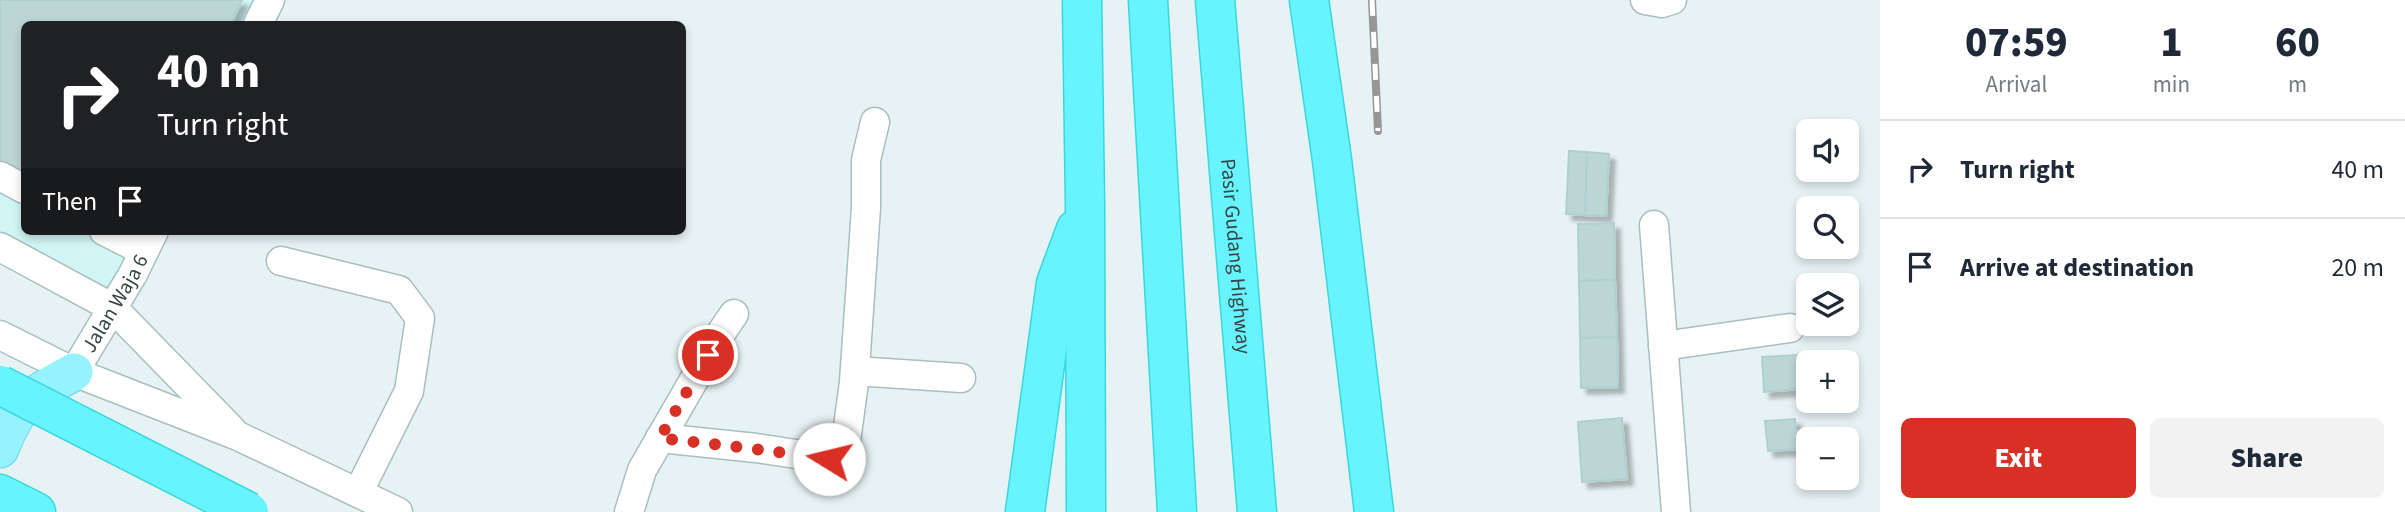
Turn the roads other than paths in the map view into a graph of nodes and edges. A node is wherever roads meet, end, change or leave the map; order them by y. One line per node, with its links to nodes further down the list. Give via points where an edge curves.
1 (270, 0): 8 (street)
2 (1082, 0): 13 (highway)
3 (1148, 0): 41 (highway)
4 (1214, 0): 42 (highway, Pasir Gudang Highway)
5 (1309, 0): 10 (highway)
6 (1645, 0): 7 (street)
7 (1672, 0)
8 (260, 21)
9 (875, 122): 25 (street, via 866,160)
10 (1332, 160): 43 (highway); 44 (highway)
11 (0, 176): 12 (street)
12 (21, 187)
13 (1085, 203): 35 (highway); 40 (highway, via 1056,283)
14 (1654, 225): 23 (street)
15 (122, 235): 16 (street)
16 (149, 241): 19 (street, Jalan Waja 6)
17 (0, 247): 19 (street)
18 (281, 261): 33 (street, via 400,290 420,318 410,391)
19 (113, 308): 24 (street); 26 (street, Jalan Waja 6)
20 (734, 314): 31 (street)
21 (1790, 328): 23 (street)
22 (0, 335): 26 (street)
23 (1663, 346): 45 (street)
24 (155, 352): 29 (street, via 150,377 142,384); 30 (street)
25 (855, 371): 27 (street); 31 (street, via 845,449 829,459)
26 (74, 372): 29 (street); 32 (main road, via 25,402 11,420)
27 (961, 378)
28 (0, 385): 37 (highway, bridge)
29 (114, 388): 30 (street)
30 (238, 436): 33 (street)
31 (660, 438): 39 (street, via 642,470)
32 (0, 449)
33 (358, 493): 38 (street)
34 (0, 495): 36 (highway)
35 (1085, 511)
36 (36, 512)
37 (249, 512)
38 (397, 512)
39 (629, 512)
40 (1025, 512)
41 (1177, 512)
42 (1257, 512)
43 (1374, 512)
44 (1394, 512)
45 (1675, 512)

